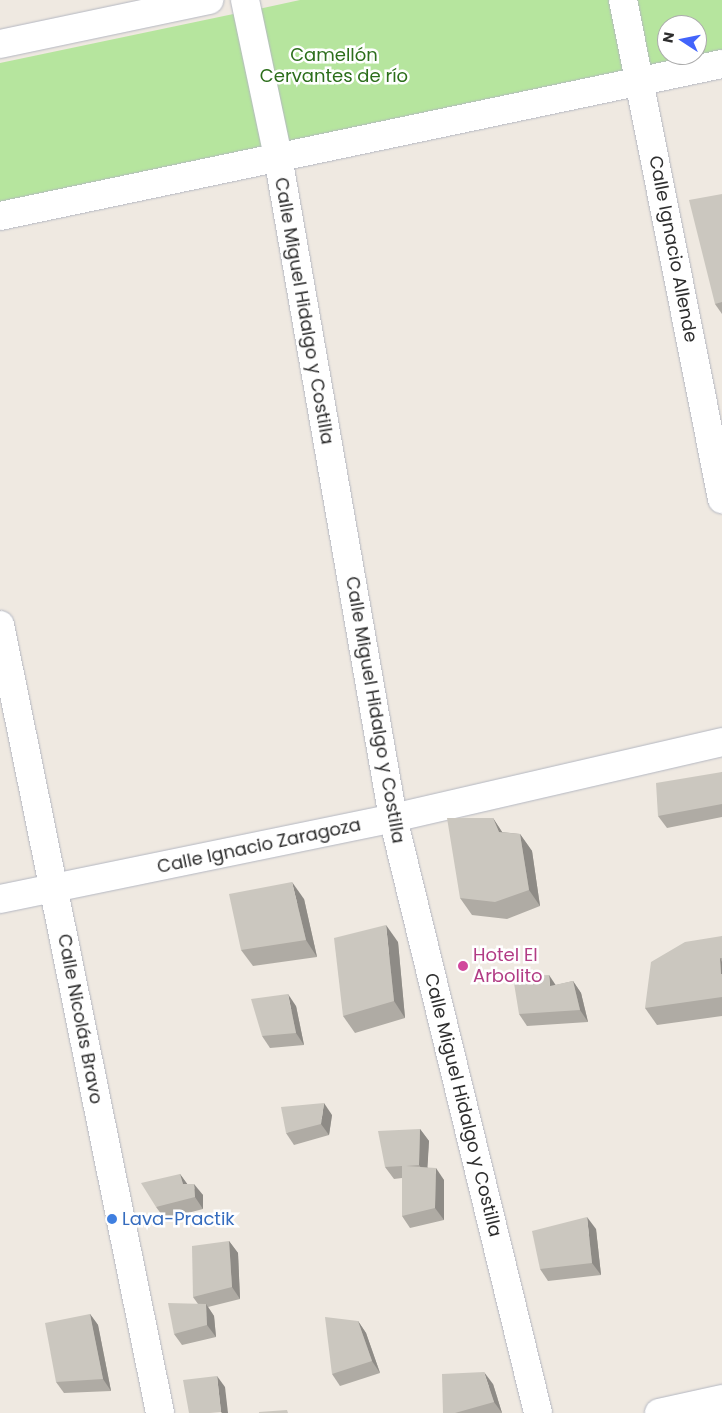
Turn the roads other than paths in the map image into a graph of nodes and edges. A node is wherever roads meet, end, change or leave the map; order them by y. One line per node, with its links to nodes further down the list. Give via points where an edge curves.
1 (208, 0): 4 (street)
2 (245, 0): 7 (street, Calle Miguel Hidalgo y Costilla)
3 (623, 0): 6 (street, Calle Ignacio Allende)
4 (0, 44)
5 (722, 64): 6 (street)
6 (640, 82): 7 (street); 9 (street, Calle Ignacio Allende)
7 (278, 157): 8 (street); 12 (street, Calle Miguel Hidalgo y Costilla)
8 (0, 216)
9 (722, 499)
10 (0, 625): 13 (street, Calle Nicolás Bravo)
11 (722, 742): 12 (street, Calle Ignacio Zaragoza)
12 (393, 818): 13 (street, Calle Ignacio Zaragoza); 17 (street, Calle Miguel Hidalgo y Costilla)
13 (54, 888): 14 (street, Calle Ignacio Zaragoza); 16 (street, Calle Nicolás Bravo)
14 (0, 899)
15 (722, 1399): 18 (street)
16 (160, 1413)
17 (538, 1413)
18 (659, 1413)

